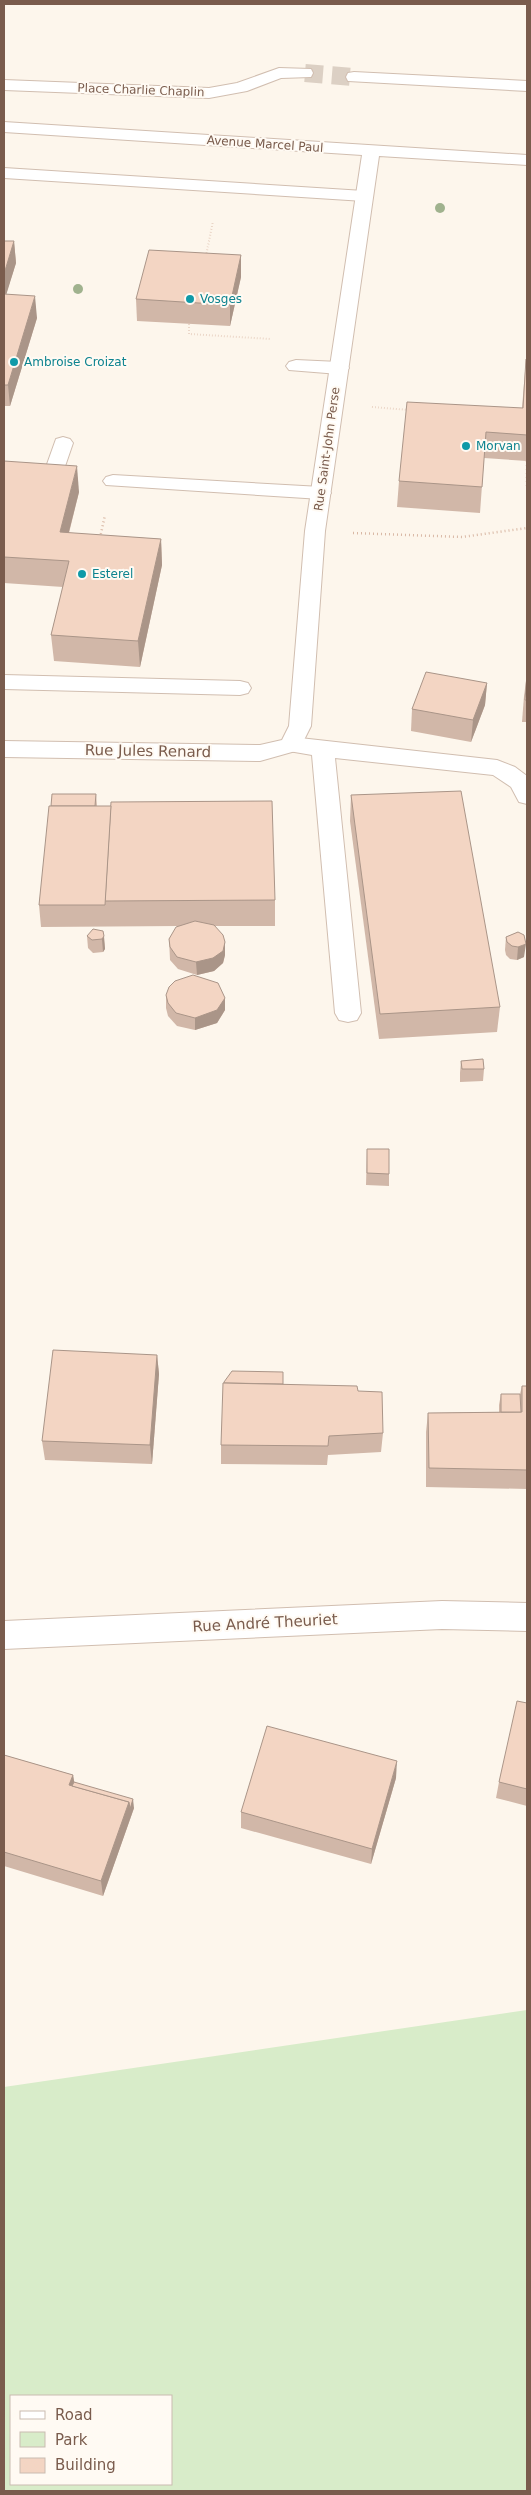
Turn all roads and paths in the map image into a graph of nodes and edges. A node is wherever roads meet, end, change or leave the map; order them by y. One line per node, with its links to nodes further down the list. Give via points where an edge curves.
1 (305, 73): 3 (street, Place Charlie Chaplin, via 279,73 241,87 209,93)
2 (354, 77): 4 (street)
3 (4, 85)
4 (527, 86)
5 (4, 126): 6 (street, Avenue Marcel Paul)
6 (371, 152): 7 (street, Avenue Marcel Paul); 10 (street, Rue Saint-John Perse)
7 (527, 160)
8 (4, 173): 9 (street)
9 (219, 187): 10 (street); 11 (path)
10 (364, 196): 15 (street, Rue Saint-John Perse)
11 (206, 257)
12 (189, 324): 13 (path, via 189,334)
13 (275, 339)
14 (296, 366): 15 (street)
15 (339, 368): 16 (street, Rue Saint-John Perse)
16 (333, 403): 17 (path); 23 (street, Rue Saint-John Perse)
17 (418, 411)
18 (63, 443): 20 (street, via 54,474)
19 (527, 461): 22 (path)
20 (4, 471)
21 (113, 481): 23 (street); 26 (path)
22 (527, 488)
23 (322, 493): 25 (street, Rue Saint-John Perse)
24 (527, 528): 25 (path, via 481,537 443,539)
25 (315, 531): 29 (street, Rue Saint-John Perse, via 300,726)
26 (100, 538)
27 (4, 682): 28 (street)
28 (240, 688)
29 (291, 745): 30 (street, Rue Jules Renard, via 260,753); 31 (street)
30 (4, 749)
31 (323, 749): 32 (street, via 496,768 516,777); 33 (street)
32 (527, 796)
33 (348, 1013)
34 (527, 1617): 35 (street, Rue André Theuriet, via 442,1615)
35 (4, 1636)

